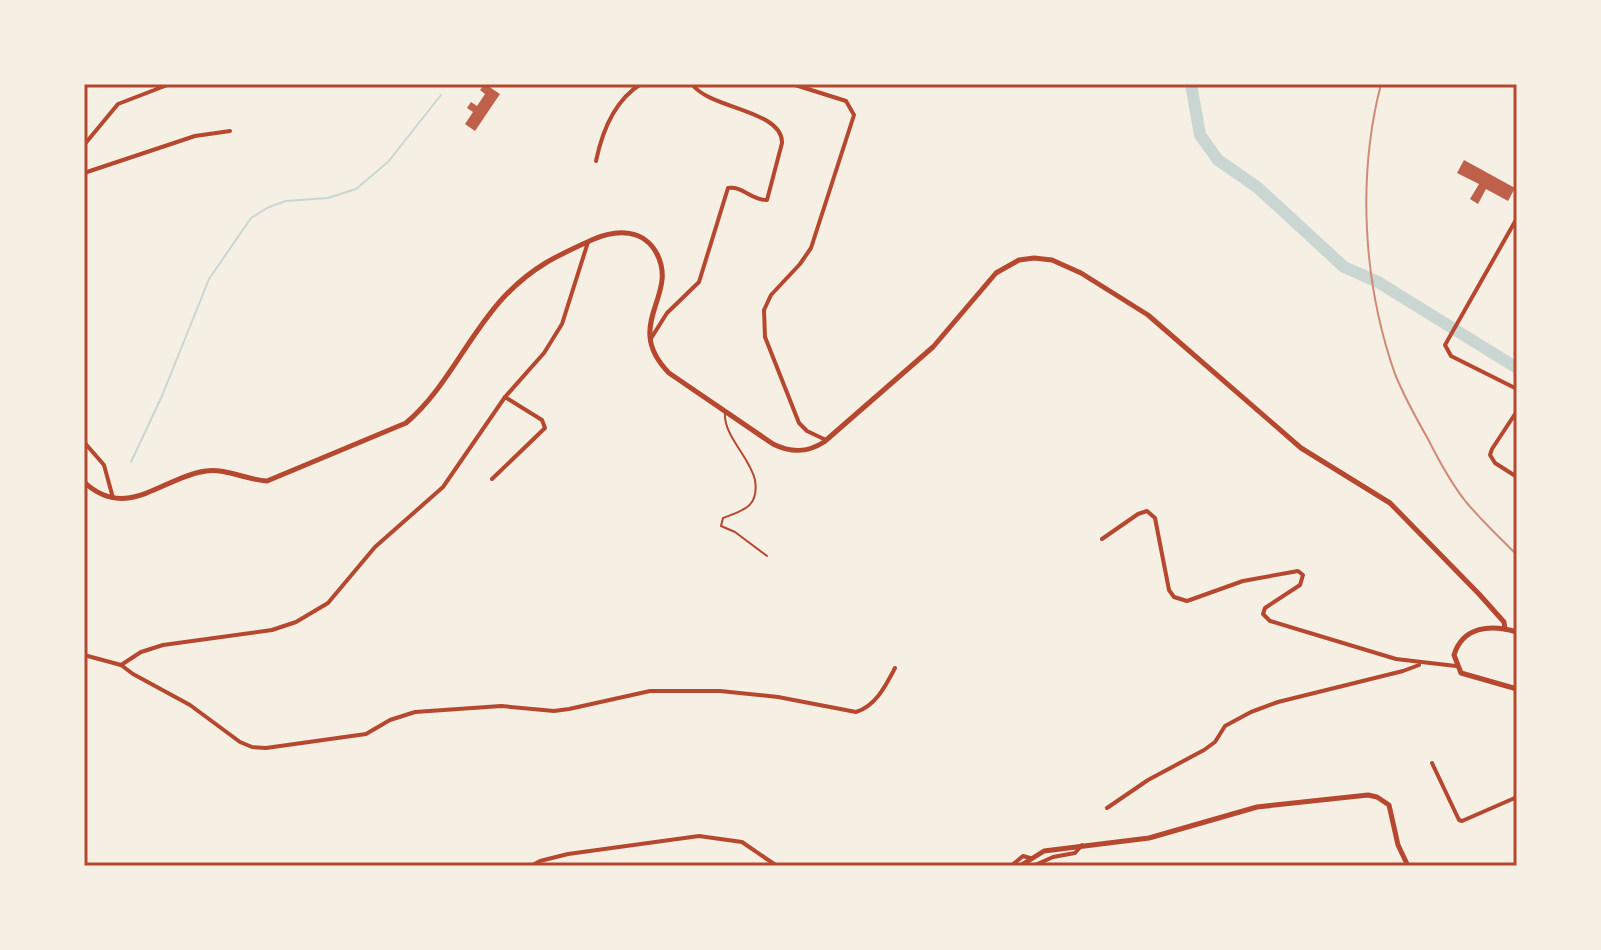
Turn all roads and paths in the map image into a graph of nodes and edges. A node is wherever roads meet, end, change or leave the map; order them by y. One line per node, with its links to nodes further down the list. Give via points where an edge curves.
1 (170, 84): 6 (street, via 118,104)
2 (641, 84): 7 (street, via 615,112)
3 (692, 84): 11 (street, via 706,96 778,129 782,143 767,200 728,188 699,282 667,313)
4 (792, 84): 16 (street, via 846,101 854,115 814,241 771,295 763,318 768,347 799,423)
5 (230, 131): 8 (street, via 195,136)
6 (84, 145)
7 (596, 161)
8 (84, 173)
9 (1517, 218): 12 (street, via 1447,340 1448,353)
10 (588, 242): 11 (main road, via 628,232 641,236 658,256 661,282); 13 (street, via 562,324); 21 (main road, via 548,259 502,300 423,408 406,423 267,481 210,470 187,474 149,493)
11 (649, 342): 14 (main road, via 669,373)
12 (1517, 389)
13 (505, 397): 19 (street, via 542,420 545,428); 28 (street, via 443,487 375,547 315,612 258,633 163,645)
14 (725, 411): 16 (main road, via 781,448 803,451); 23 (lane, via 725,424 750,463 757,492 749,507 723,518 721,526)
15 (1517, 411): 18 (street, via 1490,455)
16 (826, 440): 24 (main road, via 933,347 996,273 1019,260 1052,260 1148,315 1301,448 1390,503 1479,594)
17 (84, 442): 21 (street, via 104,465)
18 (1517, 477)
19 (492, 479)
20 (84, 482): 21 (main road)
21 (113, 498)
22 (1102, 539): 27 (street, via 1147,511 1155,518 1174,597 1187,601 1243,581 1298,571 1303,575 1300,585 1268,605 1267,619)
23 (767, 556)
24 (1505, 629): 25 (main road); 29 (main road, via 1486,627 1467,634 1456,650)
25 (1517, 632)
26 (84, 655): 28 (street)
27 (1422, 664): 29 (street); 34 (street, via 1251,712 1225,726 1204,750)
28 (121, 665): 30 (street, via 240,742 266,748 366,734 415,712 501,706 554,711 659,690 778,697 856,712 875,699)
29 (1456, 666): 31 (main road, via 1466,675)
30 (895, 668)
31 (1517, 689)
32 (1432, 763): 33 (street, via 1459,820)
33 (1517, 797)
34 (1107, 808)
35 (1082, 845): 36 (main road); 41 (street, via 1075,853); 42 (main road, via 1149,838 1257,807 1372,795 1392,810)
36 (1030, 858): 39 (street, via 1023,856); 40 (main road)
37 (531, 866): 38 (street, via 568,854 699,836 742,842)
38 (777, 866)
39 (1011, 866)
40 (1020, 866)
41 (1033, 866)
42 (1408, 866)

